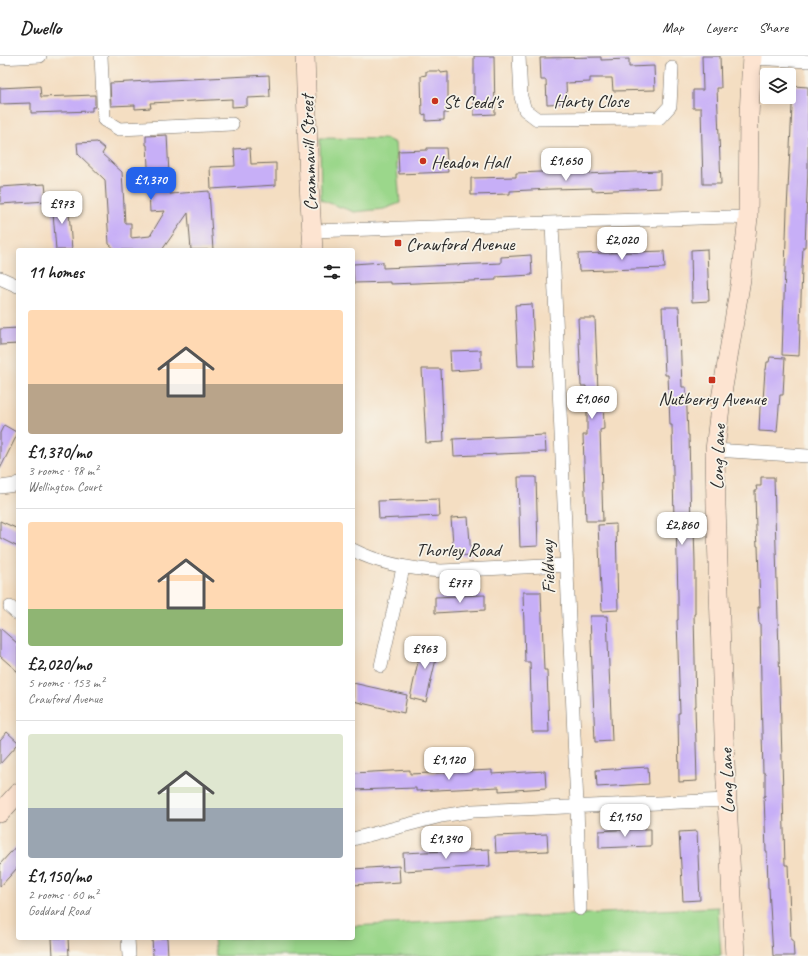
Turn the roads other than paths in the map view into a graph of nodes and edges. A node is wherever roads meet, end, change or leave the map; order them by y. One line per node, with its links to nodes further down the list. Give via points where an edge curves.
1 (40, 56): 6 (street)
2 (101, 56): 9 (street, via 104,120 119,129)
3 (305, 56): 12 (street, Crammavill Street)
4 (519, 56): 8 (street, Harty Close, via 524,110 537,119 659,118 670,106)
5 (752, 57): 7 (street); 10 (street, Long Lane)
6 (0, 58)
7 (808, 61)
8 (672, 68)
9 (232, 124)
10 (748, 218): 11 (street); 16 (street, Long Lane)
11 (552, 224): 12 (street); 21 (street, Fieldway)
12 (312, 231): 13 (street, Crammavill Street)
13 (313, 248)
14 (0, 278): 15 (street)
15 (16, 285)
16 (715, 450): 17 (street); 25 (street, Long Lane)
17 (808, 456)
18 (16, 484): 19 (street)
19 (0, 487)
20 (355, 551): 22 (street, Thorley Road)
21 (566, 565): 22 (street, Thorley Road, via 441,572); 26 (street, Fieldway)
22 (403, 568): 23 (street)
23 (381, 666)
24 (16, 795): 27 (street)
25 (727, 800): 26 (street); 32 (street, Long Lane)
26 (577, 806): 28 (street, via 473,811 447,815); 29 (street, Fieldway)
27 (1, 808)
28 (355, 838)
29 (580, 909)
30 (128, 940): 31 (street)
31 (129, 956)
32 (735, 956)

